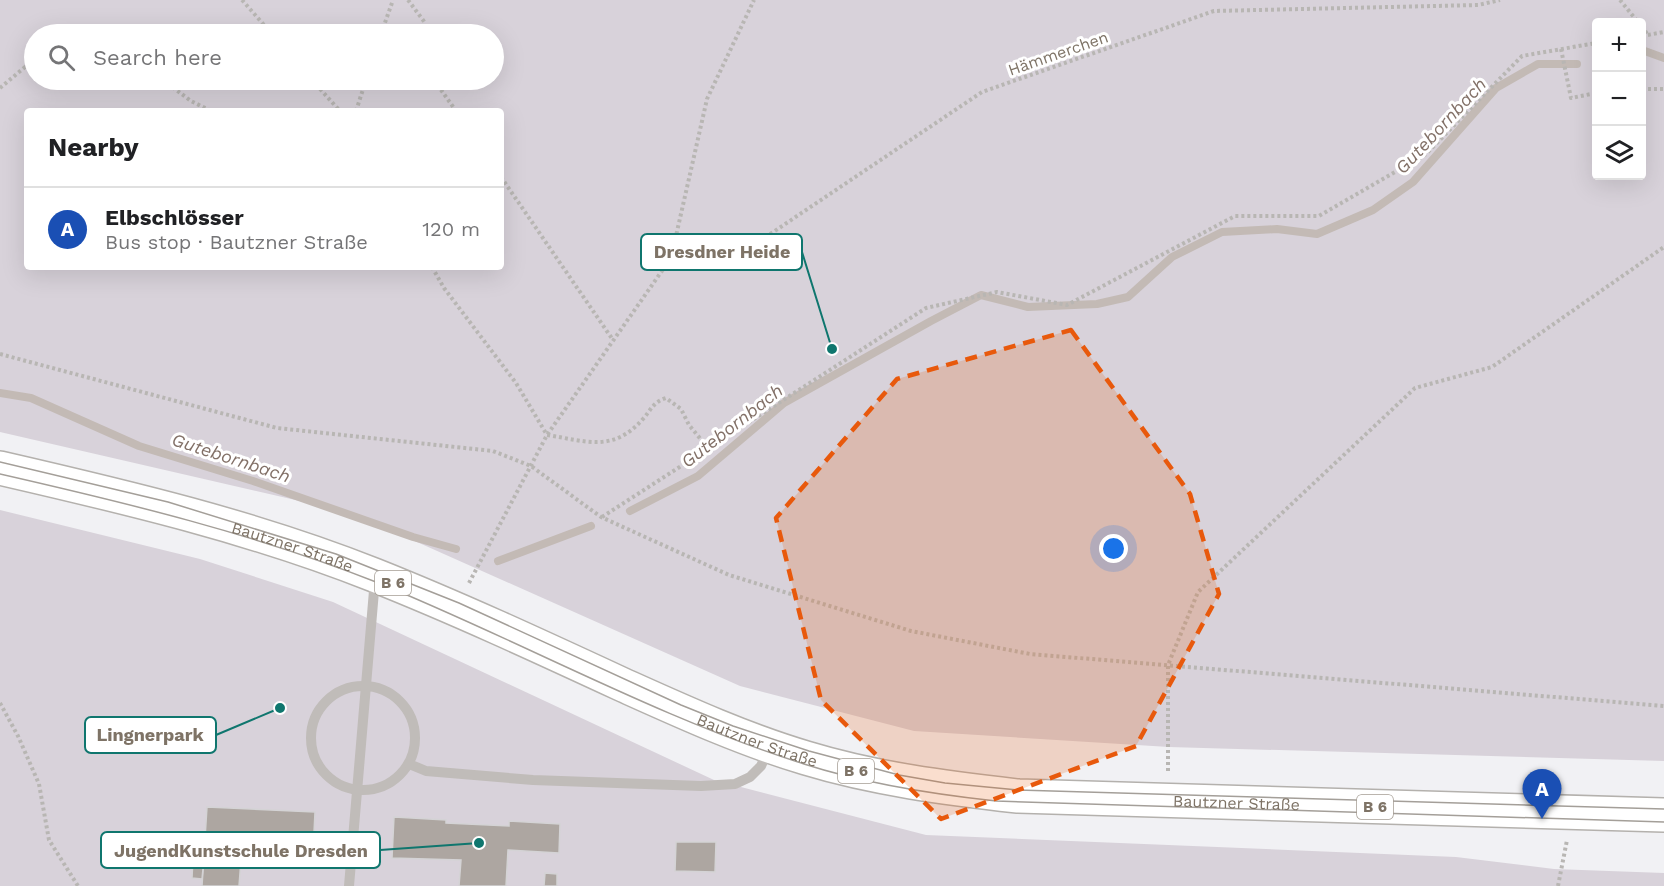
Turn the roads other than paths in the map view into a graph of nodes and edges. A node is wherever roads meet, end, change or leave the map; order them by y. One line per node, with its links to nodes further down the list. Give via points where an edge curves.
1 (0, 468): 2 (main road, Bautzner Straße / B 6, via 164,507)
2 (375, 575): 3 (lane); 4 (main road, Bautzner Straße / B 6, via 680,711)
3 (365, 685): 5 (lane, via 382,689 409,712 415,729); 6 (lane); 6 (lane, via 347,688 319,708 310,742 325,774 340,785)
4 (769, 746): 5 (lane, via 761,766 750,777 735,784 701,786 533,780 426,771); 7 (main road, Bautzner Straße / B 6, via 894,780 1018,796)
5 (409, 764): 6 (lane, via 387,785)
6 (357, 790): 8 (lane)
7 (1664, 815)
8 (349, 886)

